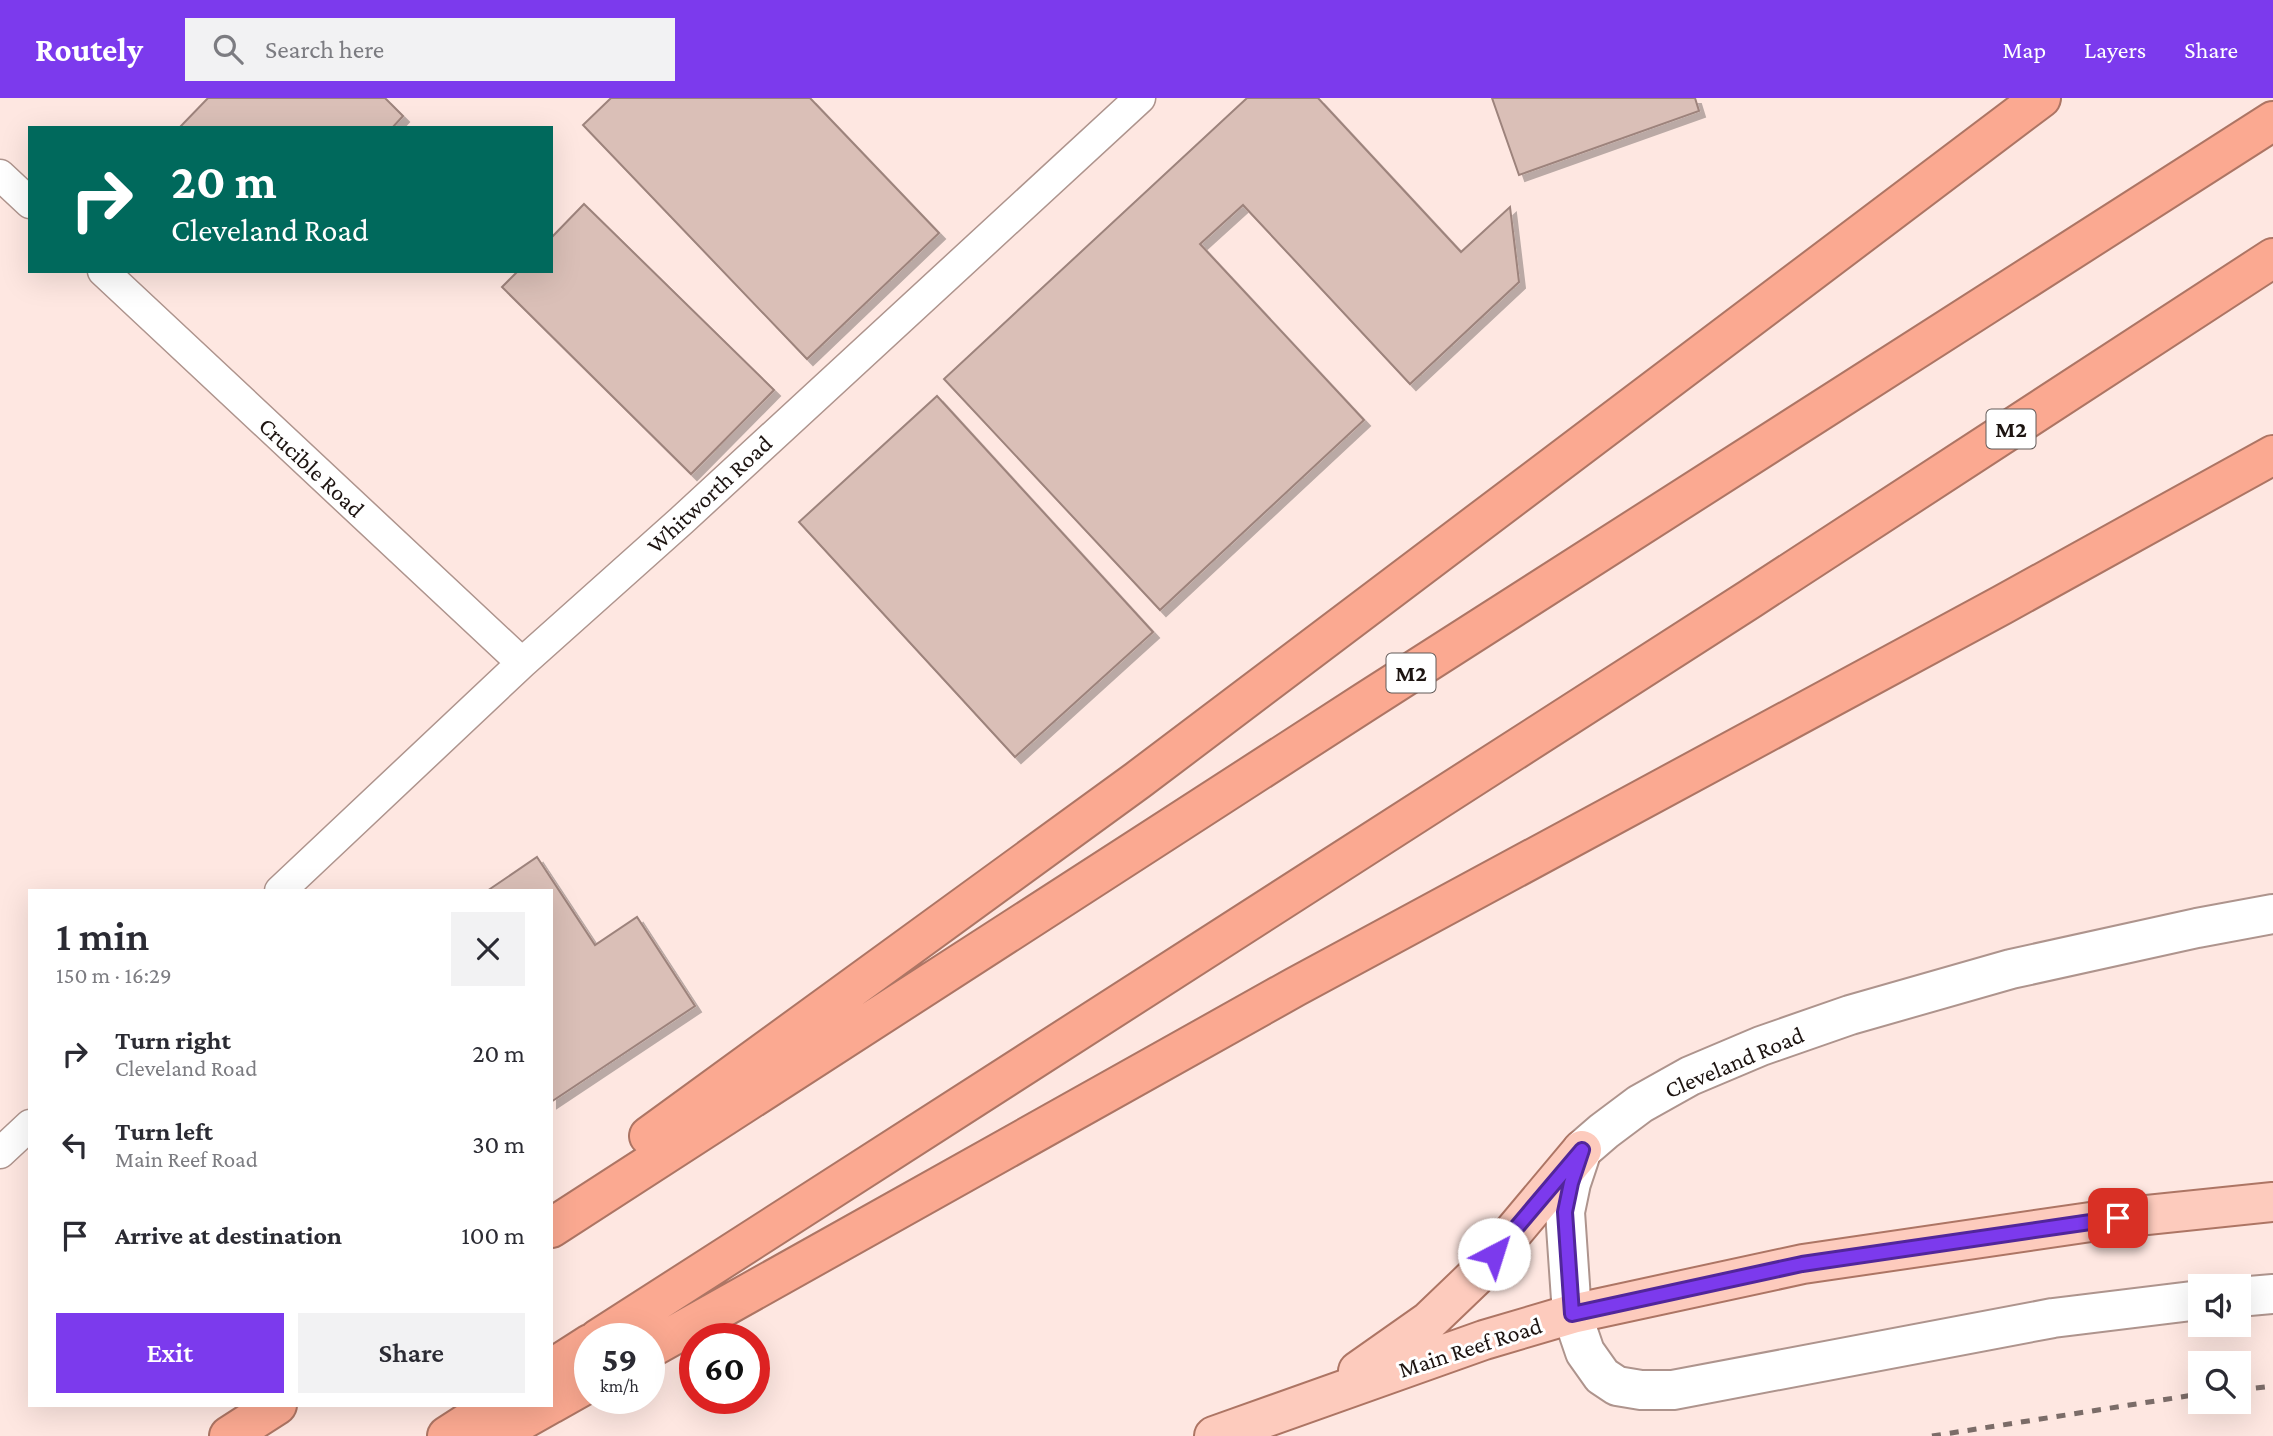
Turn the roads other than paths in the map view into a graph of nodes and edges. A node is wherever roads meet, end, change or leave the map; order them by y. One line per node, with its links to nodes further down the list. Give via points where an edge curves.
1 (1140, 98): 9 (street, Whitworth Road)
2 (2041, 98): 16 (highway, via 1138,780)
3 (2273, 121): 17 (highway, M2)
4 (0, 176): 5 (street)
5 (28, 201)
6 (2273, 258): 22 (highway, M2)
7 (105, 273): 9 (street, Crucible Road)
8 (2273, 454): 23 (highway, via 1295,987)
9 (522, 663): 10 (street, Whitworth Road)
10 (281, 889)
11 (2273, 914): 13 (street, Cleveland Road, via 2011,968 1850,1015 1690,1076 1640,1104)
12 (28, 1127): 14 (street)
13 (1582, 1150): 21 (street, via 1565,1212); 27 (main road, via 1478,1274 1445,1306)
14 (0, 1153)
15 (2273, 1202): 21 (main road, Main Reef Road, via 2118,1218 1802,1264)
16 (553, 1207)
17 (553, 1227)
18 (2273, 1294): 19 (street)
19 (2251, 1296)
20 (2188, 1301): 21 (street, via 2053,1318 1674,1390 1617,1386 1602,1376 1585,1352)
21 (1572, 1314): 27 (main road, Main Reef Road)
22 (623, 1323)
23 (665, 1340)
24 (574, 1354): 25 (highway)
25 (553, 1368)
26 (574, 1391): 28 (highway)
27 (1319, 1398): 35 (main road, Main Reef Road)
28 (553, 1403)
29 (274, 1407): 32 (highway)
30 (492, 1407): 33 (highway)
31 (546, 1407): 34 (highway)
32 (229, 1436)
33 (447, 1436)
34 (494, 1436)
35 (1214, 1436)

